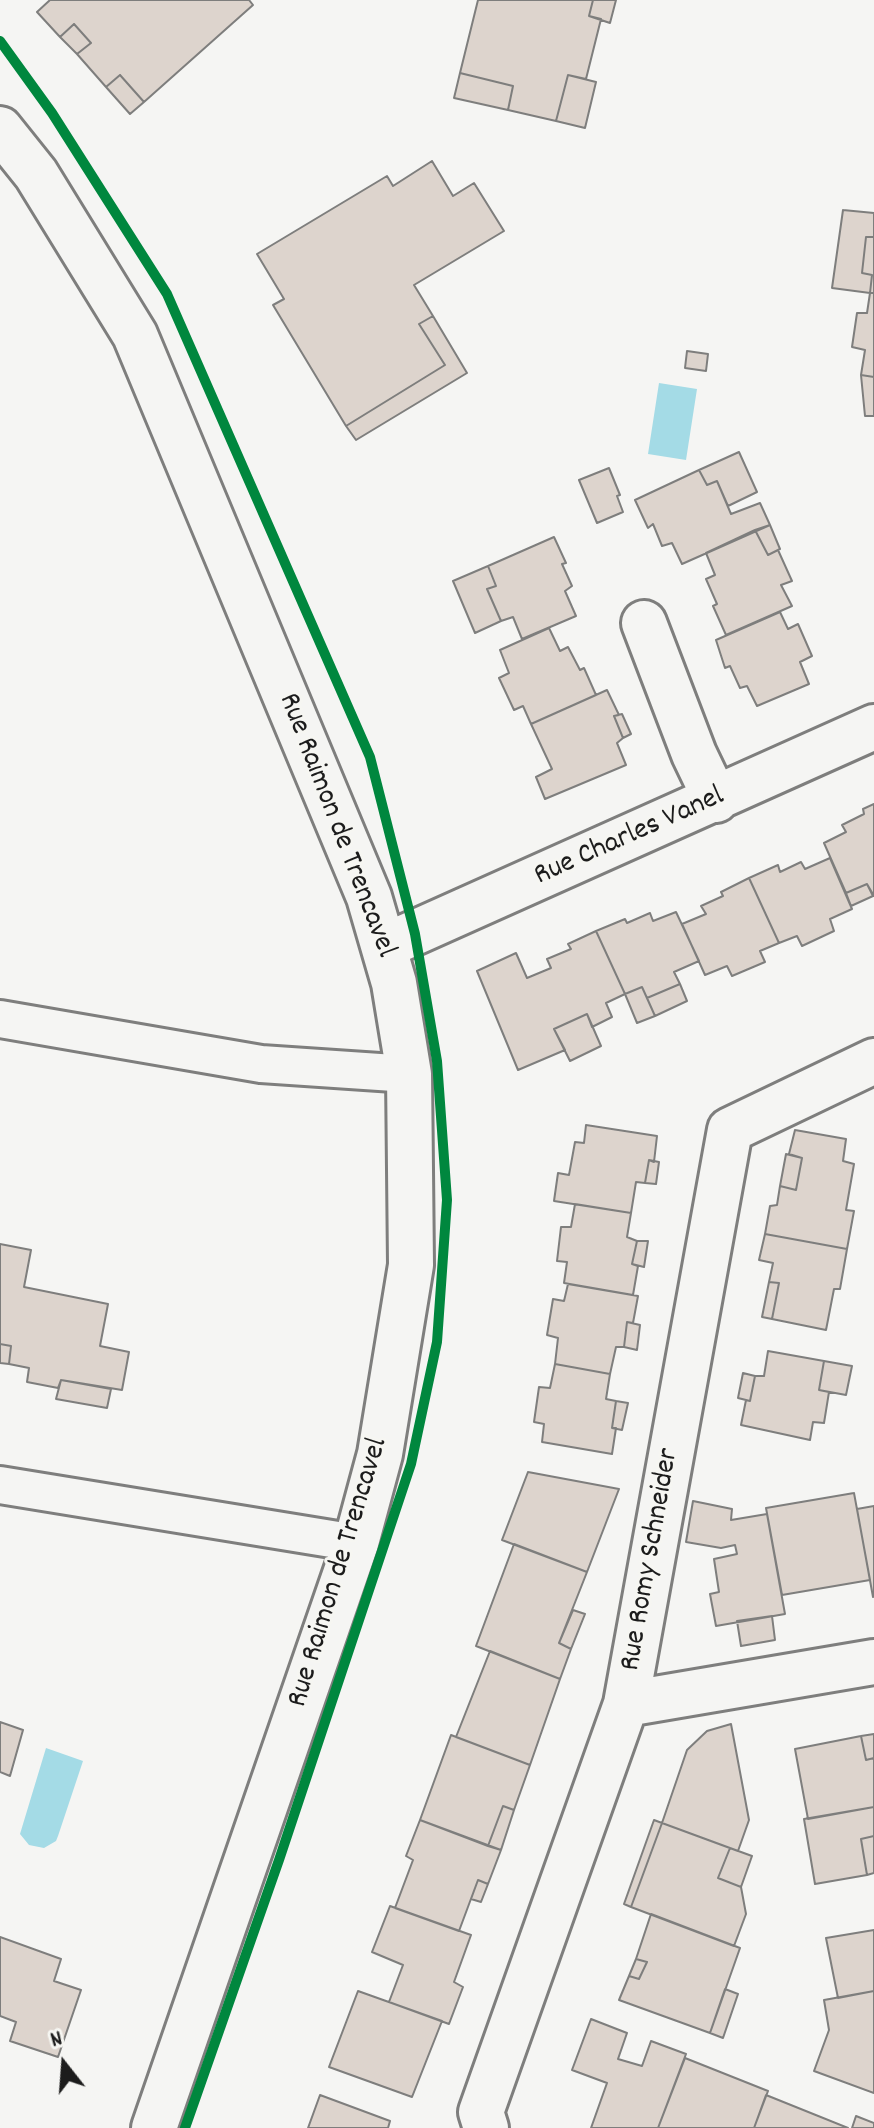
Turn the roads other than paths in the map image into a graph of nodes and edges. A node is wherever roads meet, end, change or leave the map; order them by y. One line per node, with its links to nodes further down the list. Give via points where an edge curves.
1 (0, 129): 5 (street, Rue Raimon de Trencavel, via 36,174 135,335)
2 (644, 623): 4 (street)
3 (874, 727): 4 (street, Rue Charles Vanel)
4 (716, 800): 5 (street, Rue Charles Vanel)
5 (385, 946): 8 (street, Rue Raimon de Trencavel)
6 (0, 1019): 8 (lane, via 261,1064)
7 (874, 1061): 12 (street, Rue Romy Schneider, via 730,1130)
8 (409, 1074): 10 (street, Rue Raimon de Trencavel, via 411,1265 380,1454)
9 (0, 1485): 10 (lane)
10 (356, 1543): 13 (street, Rue Raimon de Trencavel)
11 (874, 1662): 12 (street)
12 (626, 1704): 14 (street, Rue Romy Schneider, via 481,2112)
13 (154, 2128)
14 (486, 2128)

